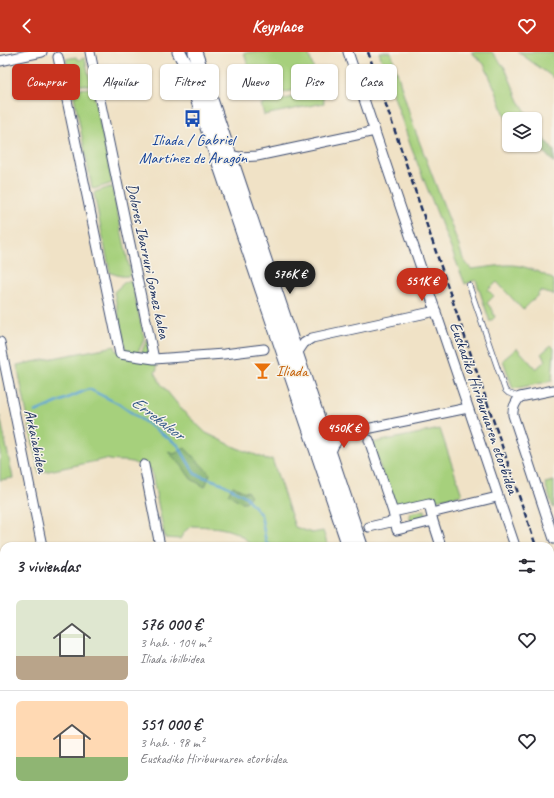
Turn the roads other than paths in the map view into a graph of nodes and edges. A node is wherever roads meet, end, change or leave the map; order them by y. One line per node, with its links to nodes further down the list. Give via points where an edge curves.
1 (42, 52): 7 (street)
2 (90, 52): 15 (street, Dolores Ibarruri Gomez kalea)
3 (179, 52): 31 (street, via 186,64)
4 (195, 52): 9 (street)
5 (348, 52): 8 (street, Euskadiko Hiriburuaren etorbidea)
6 (58, 57): 15 (street, via 120,354)
7 (0, 61)
8 (375, 131): 9 (street, via 257,156); 11 (street, Euskadiko Hiriburuaren etorbidea)
9 (229, 155): 14 (street)
10 (469, 285): 17 (lane, Euskadiko Hiriburuaren etorbidea, via 505,390)
11 (436, 311): 14 (street, via 312,338 304,343); 18 (street, Euskadiko Hiriburuaren etorbidea)
12 (0, 342): 29 (street, Arkaiabidea)
13 (264, 349): 15 (street)
14 (296, 355): 19 (street)
15 (154, 359)
16 (554, 390): 17 (street)
17 (520, 397): 28 (street, Euskadiko Hiriburuaren etorbidea, via 514,406 513,415)
18 (468, 408): 20 (street); 34 (street, Euskadiko Hiriburuaren etorbidea)
19 (320, 424): 20 (street, via 329,431); 22 (street)
20 (342, 434): 22 (street)
21 (369, 440): 25 (street)
22 (330, 454): 32 (street)
23 (144, 465): 30 (street)
24 (493, 498): 26 (street)
25 (394, 517): 26 (street, via 397,530); 26 (street, via 429,504); 27 (street)
26 (432, 517): 33 (street)
27 (369, 527)
28 (554, 539)
29 (41, 542)
30 (159, 542)
31 (348, 542)
32 (360, 542)
33 (440, 542)
34 (514, 542)

